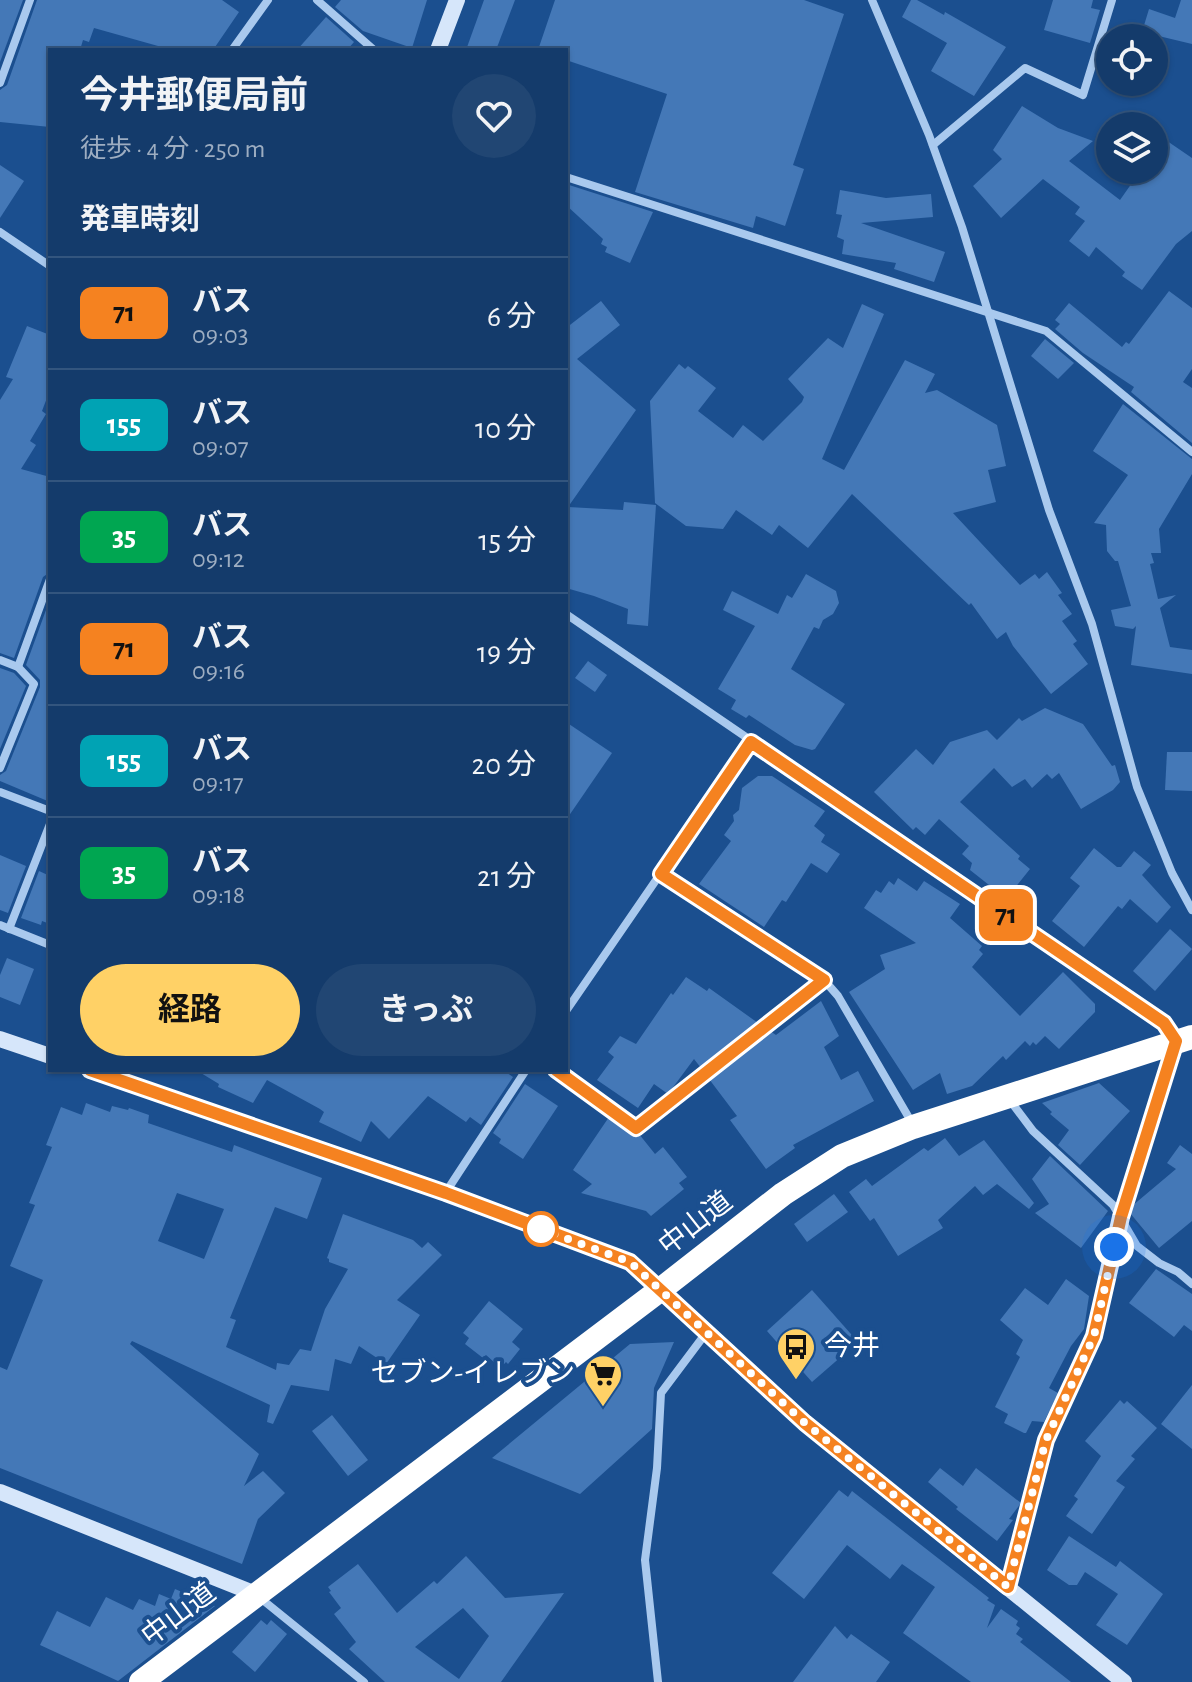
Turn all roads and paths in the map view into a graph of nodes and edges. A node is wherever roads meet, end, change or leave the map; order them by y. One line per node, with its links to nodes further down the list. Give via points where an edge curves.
1 (30, 0): 10 (street)
2 (268, 0): 7 (street)
3 (317, 0): 8 (street)
4 (457, 0): 9 (street)
5 (872, 0): 11 (street)
6 (1112, 0): 11 (street, via 1083,95 1025,68)
7 (233, 48)
8 (372, 48)
9 (439, 48)
10 (0, 83)
11 (933, 145): 15 (street)
12 (568, 178): 15 (street)
13 (0, 232): 14 (street)
14 (48, 265)
15 (987, 312): 16 (street, via 1046,331); 27 (street, via 1049,510 1092,624 1137,787)
16 (1192, 452)
17 (48, 584): 20 (street)
18 (568, 615): 21 (street)
19 (0, 660): 20 (street)
20 (18, 667): 22 (street, via 34,684)
21 (751, 742): 26 (street); 33 (street)
22 (0, 768)
23 (0, 792): 24 (street)
24 (48, 810)
25 (48, 828): 28 (street)
26 (661, 874): 30 (street); 31 (street)
27 (1192, 910)
28 (4, 927): 29 (street)
29 (48, 944)
30 (824, 980): 37 (street, via 636,1128); 39 (street)
31 (568, 1008)
32 (0, 1039): 34 (street)
33 (1184, 1039): 38 (highway, 中山道); 41 (street)
34 (48, 1055)
35 (96, 1072): 40 (street)
36 (525, 1072): 40 (street)
37 (559, 1072)
38 (1007, 1096): 39 (highway, 中山道); 41 (street, via 1033,1131)
39 (913, 1127): 43 (highway, 中山道, via 842,1156 783,1194)
40 (446, 1193): 43 (street, via 630,1262)
41 (1121, 1217): 42 (street, via 1137,1246); 46 (street, via 1094,1336 1046,1440)
42 (1192, 1284)
43 (660, 1290): 44 (street); 47 (highway, 中山道)
44 (707, 1333): 46 (street, via 805,1423); 50 (street, via 661,1393 645,1560)
45 (0, 1492): 47 (street)
46 (1008, 1587): 51 (street)
47 (256, 1594): 48 (highway, 中山道); 49 (street)
48 (141, 1682)
49 (364, 1682)
50 (658, 1682)
51 (1124, 1682)

